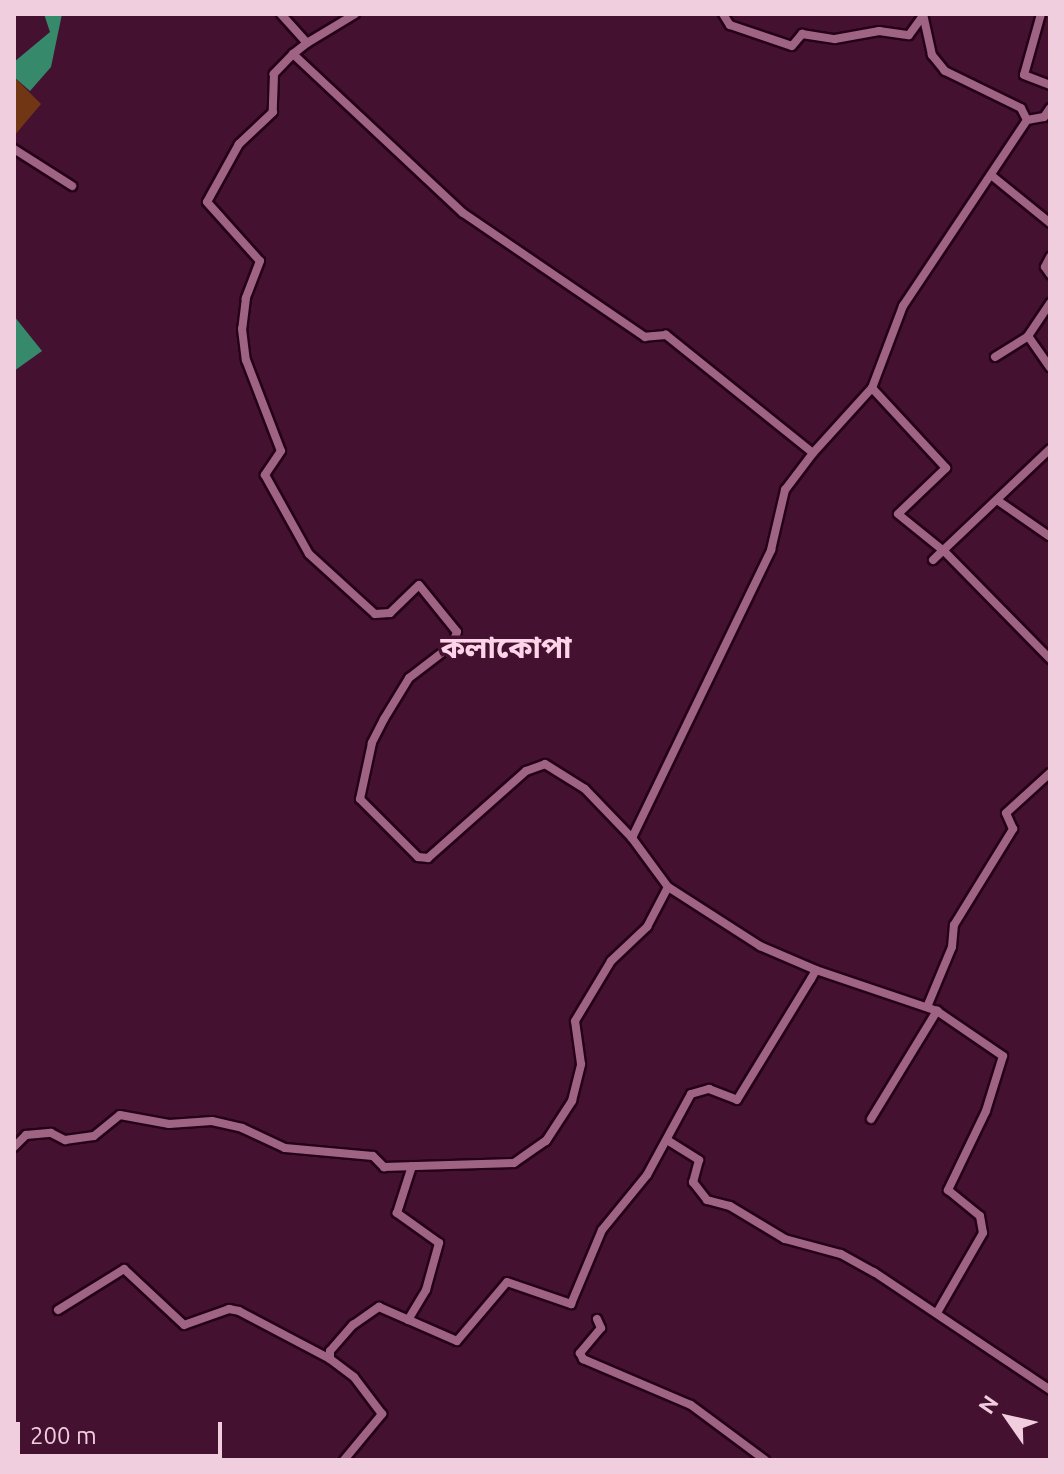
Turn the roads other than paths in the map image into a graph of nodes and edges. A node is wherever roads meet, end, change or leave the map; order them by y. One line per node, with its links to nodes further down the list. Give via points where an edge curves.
1 (281, 14): 6 (street)
2 (355, 14): 6 (street)
3 (723, 14): 5 (street, via 730,25 792,46 802,34 835,39 879,31 909,35)
4 (1041, 14): 8 (street, via 1024,75)
5 (923, 15): 10 (street, via 932,55 945,71 1021,108)
6 (307, 43): 7 (street)
7 (293, 54): 23 (street, via 463,213 645,337 666,335); 30 (street, via 274,74 273,112 239,144 207,202 260,261 246,298 242,329 246,360 281,451 265,475 309,554 375,614 390,613 419,585 457,632 452,645 409,678 384,719 372,743 360,799 418,857 428,858 526,771 545,764 585,789)
8 (1050, 85)
9 (1050, 108): 10 (street, via 1044,117)
10 (1027, 120): 12 (street)
11 (14, 149): 13 (street)
12 (991, 175): 14 (street); 21 (street, via 903,306)
13 (72, 186)
14 (1050, 223)
15 (1050, 257): 16 (street, via 1045,265)
16 (1050, 274)
17 (1050, 303): 18 (street)
18 (1028, 336): 19 (street); 20 (street)
19 (995, 357)
20 (1050, 367)
21 (872, 388): 23 (street); 26 (street, via 945,466 898,514)
22 (1050, 449): 24 (street)
23 (813, 453): 30 (street, via 785,490 771,550)
24 (997, 500): 25 (street); 26 (street)
25 (1049, 536)
26 (945, 552): 27 (street); 28 (street)
27 (933, 560)
28 (1050, 659)
29 (1050, 773): 33 (street, via 1007,812 1013,829 954,925 952,947)
30 (632, 838): 31 (street)
31 (668, 887): 32 (street, via 760,946); 38 (street, via 647,927 611,961 575,1021 581,1064 572,1101 546,1141 514,1163)
32 (816, 970): 33 (street); 36 (street, via 737,1100 699,1088 677,1113)
33 (927, 1007): 34 (street)
34 (937, 1011): 35 (street); 40 (street, via 998,1052 1004,1063 948,1190 980,1216 983,1233)
35 (871, 1119)
36 (667, 1140): 40 (street, via 699,1160 693,1182 707,1200 730,1206 785,1239 841,1254); 42 (street, via 647,1175 602,1230 571,1304 507,1282 457,1341)
37 (14, 1147): 38 (street, via 26,1135 51,1133 65,1140 94,1136 120,1115 169,1124 212,1121 285,1148 373,1156 384,1167)
38 (412, 1166): 42 (street, via 397,1213 439,1243 426,1290)
39 (58, 1310): 43 (street, via 124,1269 184,1325 229,1309 239,1311)
40 (938, 1311): 44 (street)
41 (597, 1319): 46 (street, via 601,1328 580,1353 583,1359 691,1405)
42 (408, 1320): 43 (street, via 374,1309 330,1351)
43 (330, 1359): 45 (street, via 382,1410 374,1428)
44 (1050, 1390)
45 (344, 1460)
46 (765, 1460)

